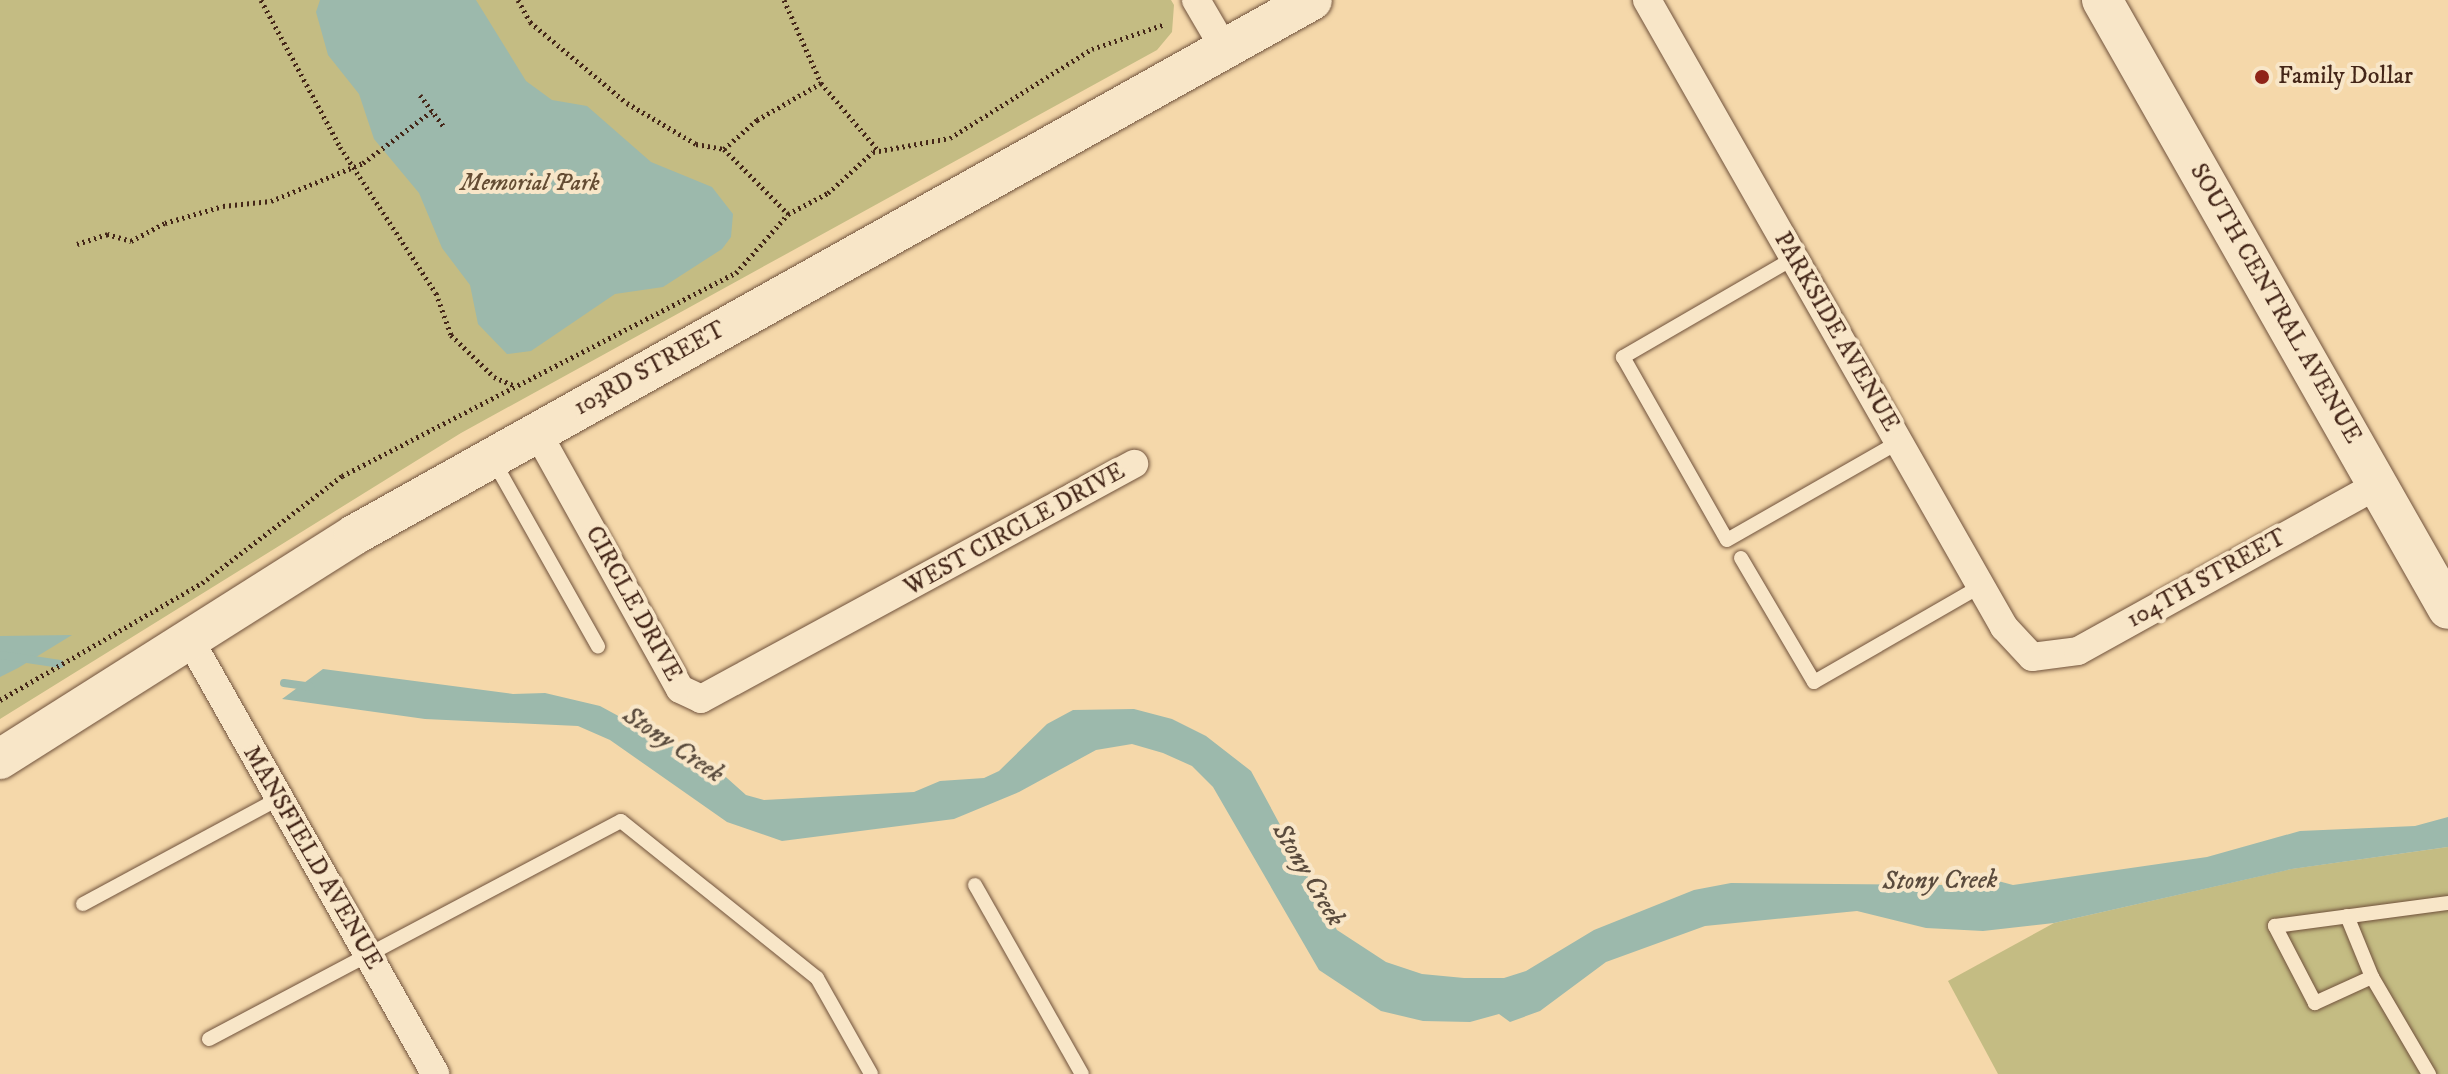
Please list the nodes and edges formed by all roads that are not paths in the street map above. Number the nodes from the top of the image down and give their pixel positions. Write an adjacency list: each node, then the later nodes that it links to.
1 (1196, 0): 5 (street)
2 (1312, 0): 5 (street, 103RD STREET)
3 (1647, 0): 6 (street, PARKSIDE AVENUE)
4 (2102, 0): 11 (street, SOUTH CENTRAL AVENUE)
5 (1224, 48): 7 (street, 103RD STREET)
6 (1794, 258): 8 (street, PARKSIDE AVENUE); 8 (lane)
7 (537, 432): 9 (street, 103RD STREET); 14 (street, CIRCLE DRIVE)
8 (1899, 442): 13 (street, PARKSIDE AVENUE)
9 (491, 457): 16 (street, 103RD STREET); 17 (lane)
10 (1134, 464): 14 (street, WEST CIRCLE DRIVE)
11 (2378, 485): 15 (street, SOUTH CENTRAL AVENUE); 18 (street, 104TH STREET)
12 (1741, 558): 13 (lane)
13 (1981, 586): 18 (street, PARKSIDE AVENUE)
14 (895, 596)
15 (2448, 609)
16 (191, 642): 19 (street, 103RD STREET); 20 (street, MANSFIELD AVENUE)
17 (598, 646)
18 (2032, 657)
19 (0, 759)
20 (278, 799): 23 (lane); 25 (street, MANSFIELD AVENUE)
21 (975, 885): 30 (lane)
22 (2448, 903): 24 (lane)
23 (83, 904)
24 (2347, 916): 26 (lane); 26 (lane)
25 (368, 955): 27 (lane); 28 (street, MANSFIELD AVENUE); 29 (lane)
26 (2372, 977): 31 (lane)
27 (209, 1039)
28 (435, 1074)
29 (871, 1074)
30 (1082, 1074)
31 (2429, 1074)

